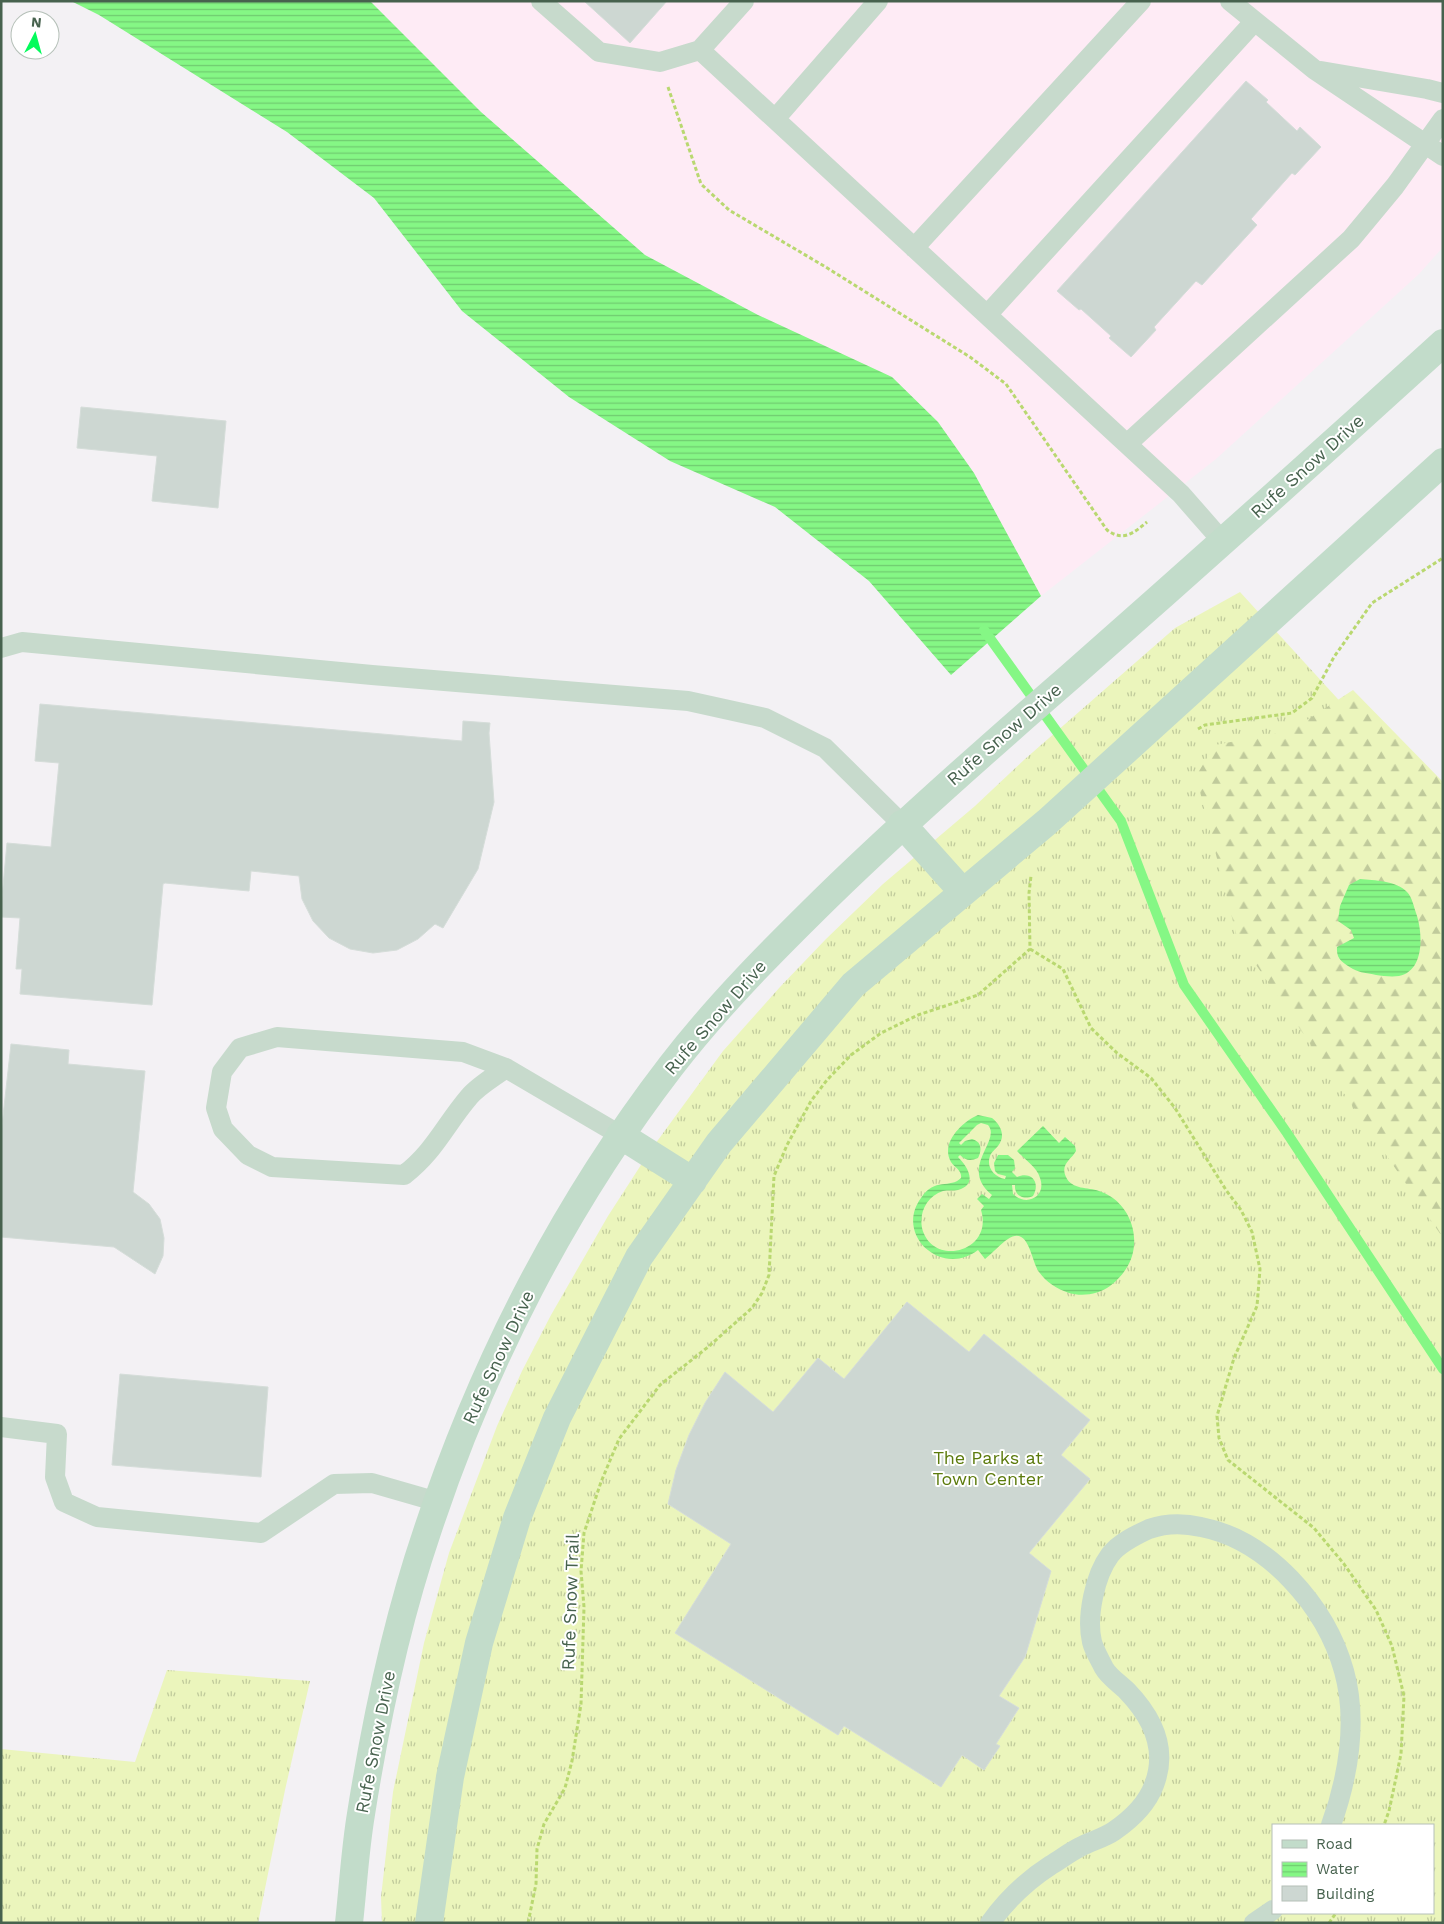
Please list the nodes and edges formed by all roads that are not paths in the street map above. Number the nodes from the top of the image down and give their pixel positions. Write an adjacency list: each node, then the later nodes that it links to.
1 (541, 1): 7 (lane)
2 (744, 1): 7 (lane)
3 (878, 1): 10 (lane)
4 (1141, 1): 14 (lane)
5 (1230, 1): 6 (lane)
6 (1254, 22): 8 (lane); 15 (lane)
7 (700, 50): 10 (lane)
8 (1314, 70): 9 (lane); 12 (lane)
9 (1443, 93)
10 (775, 119): 14 (lane)
11 (1443, 119): 12 (lane)
12 (1426, 144): 13 (lane); 17 (lane)
13 (1443, 156)
14 (914, 248): 15 (lane)
15 (987, 316): 17 (lane)
16 (1443, 343): 19 (main road, Rufe Snow Drive)
17 (1127, 444): 19 (lane)
18 (1443, 462): 22 (main road)
19 (1223, 542): 21 (main road, Rufe Snow Drive)
20 (1, 648): 21 (lane)
21 (902, 824): 22 (main road); 24 (main road, Rufe Snow Drive)
22 (962, 891): 25 (main road)
23 (506, 1068): 23 (lane); 24 (lane)
24 (620, 1135): 25 (main road); 27 (main road, Rufe Snow Drive)
25 (693, 1182): 31 (main road)
26 (1, 1427): 27 (lane)
27 (438, 1502): 30 (main road, Rufe Snow Drive)
28 (1331, 1824): 32 (lane)
29 (1272, 1911): 33 (lane)
30 (349, 1923)
31 (429, 1923)
32 (990, 1923)
33 (1254, 1923)

